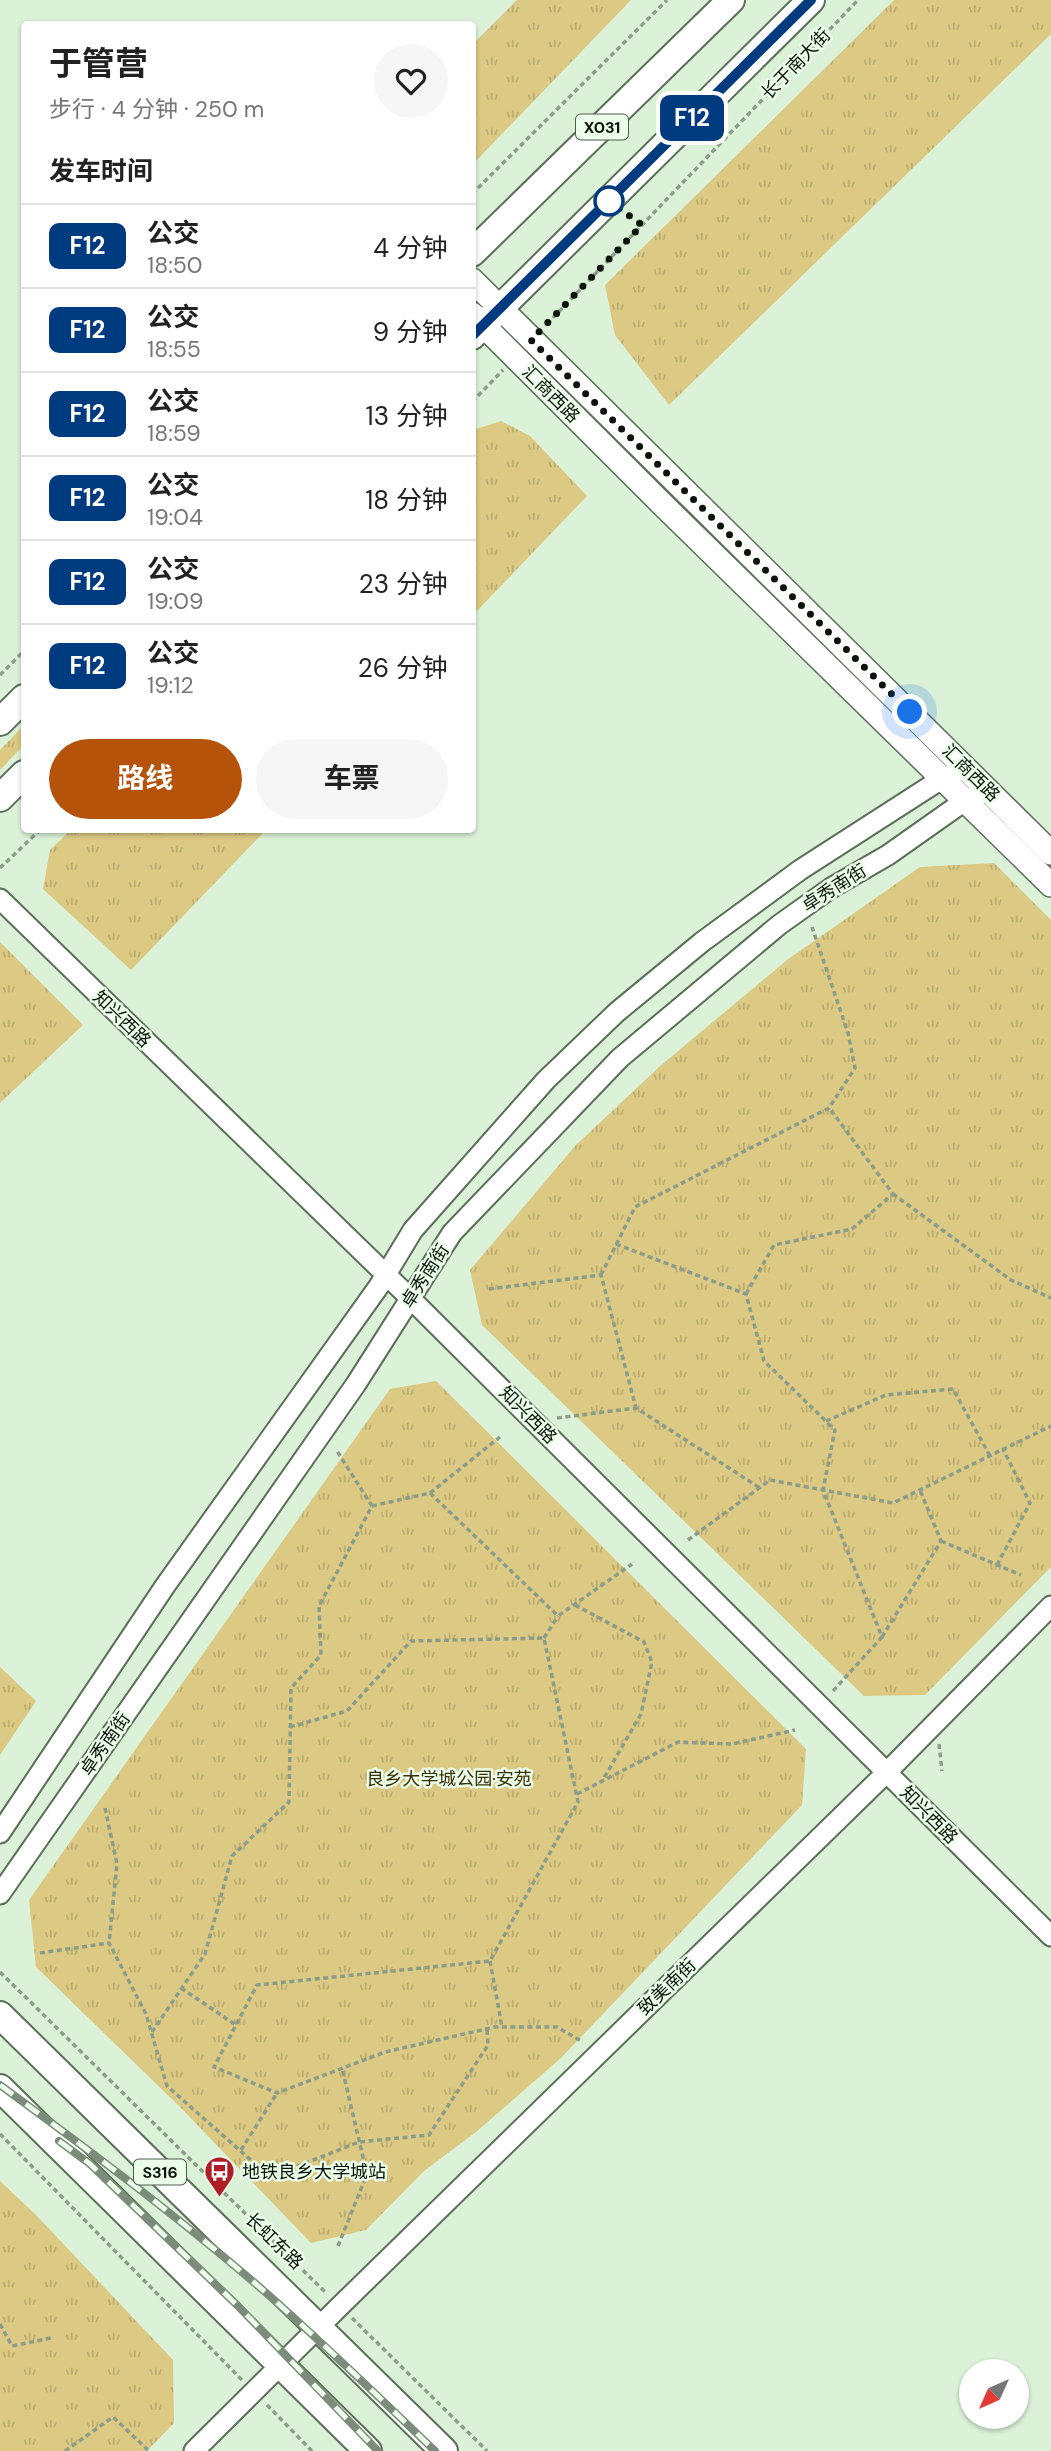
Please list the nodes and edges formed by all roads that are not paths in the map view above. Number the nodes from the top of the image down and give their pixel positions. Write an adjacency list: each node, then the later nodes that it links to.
1 (731, 0): 3 (main road, X031)
2 (811, 0): 5 (main road, 长于南大街)
3 (476, 249)
4 (476, 297): 5 (main road, 汇商西路)
5 (482, 321): 8 (main road, 汇商西路); 10 (main road, 汇商西路)
6 (21, 701): 7 (main road)
7 (0, 722)
8 (968, 768): 10 (street, 卓秀南街); 11 (main road, 汇商西路)
9 (21, 777): 12 (main road)
10 (943, 778): 13 (main road, 汇商西路); 17 (street, 卓秀南街)
11 (989, 790): 13 (street, 卓秀南街); 14 (main road, 汇商西路)
12 (0, 798)
13 (966, 800): 15 (main road, 汇商西路); 18 (street, 卓秀南街)
14 (1051, 853)
15 (1051, 885)
16 (0, 899): 17 (street, 知兴西路)
17 (385, 1275): 18 (street, 知兴西路); 21 (street, 卓秀南街)
18 (411, 1299): 20 (street, 知兴西路); 22 (street, 卓秀南街)
19 (1051, 1606): 20 (street, 致美南街)
20 (886, 1773): 23 (street, 知兴西路); 26 (street, 致美南街)
21 (0, 1833)
22 (0, 1894)
23 (1051, 1936)
24 (0, 2015): 26 (main road, 长虹东路 / S316)
25 (0, 2088): 27 (main road, S316)
26 (320, 2328): 27 (street, 致美南街); 30 (main road, 长虹东路 / S316)
27 (281, 2365): 28 (street, 致美南街); 29 (main road, S316)
28 (194, 2451)
29 (368, 2451)
30 (444, 2451)

